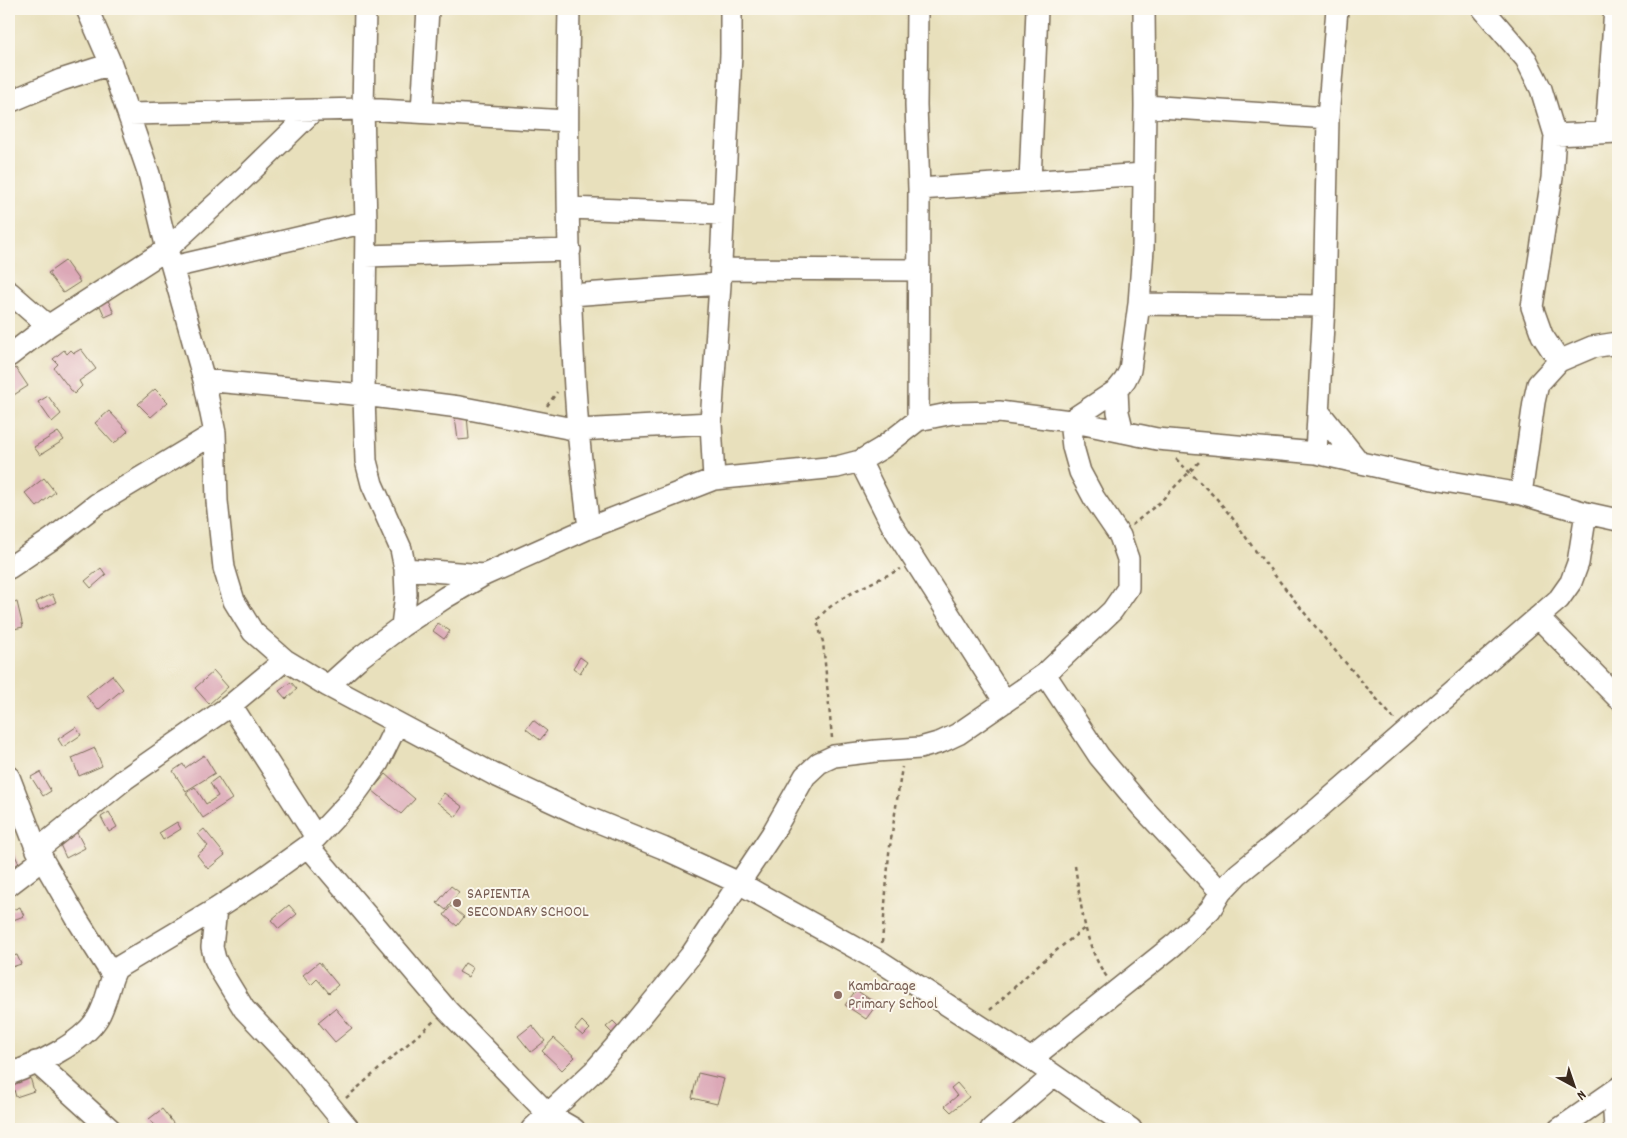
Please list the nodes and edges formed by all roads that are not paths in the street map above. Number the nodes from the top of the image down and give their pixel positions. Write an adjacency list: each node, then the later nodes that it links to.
1 (86, 9): 12 (street)
2 (365, 9): 15 (street)
3 (428, 9): 17 (street)
4 (569, 9): 20 (street)
5 (730, 9): 27 (street)
6 (917, 9): 25 (street)
7 (1037, 9): 24 (street)
8 (1144, 9): 14 (street)
9 (1338, 9): 19 (street)
10 (1483, 9): 22 (street)
11 (1615, 9): 21 (street)
12 (111, 64): 13 (street); 18 (street)
13 (9, 102)
14 (1145, 106): 19 (street); 23 (street)
15 (363, 109): 16 (street); 17 (street); 28 (street)
16 (314, 110): 18 (street); 31 (street)
17 (422, 112): 20 (street)
18 (129, 114): 31 (street)
19 (1328, 118): 37 (street)
20 (567, 121): 26 (street)
21 (1612, 132): 22 (street)
22 (1555, 135): 41 (street)
23 (1144, 174): 24 (street); 36 (street)
24 (1030, 182): 25 (street)
25 (920, 189): 32 (street)
26 (569, 208): 27 (street); 29 (street)
27 (723, 214): 33 (street)
28 (366, 222): 30 (street); 31 (street)
29 (570, 250): 30 (street); 35 (street)
30 (366, 256): 44 (street)
31 (170, 258): 38 (street); 42 (street)
32 (919, 270): 33 (street); 46 (street)
33 (721, 276): 35 (street); 48 (street)
34 (9, 292): 38 (street)
35 (570, 295): 49 (street)
36 (1139, 304): 37 (street); 43 (street)
37 (1324, 306): 45 (street)
38 (48, 326): 40 (street)
39 (1618, 343): 41 (street)
40 (9, 356)
41 (1559, 360): 56 (street)
42 (204, 380): 44 (street); 51 (street)
43 (1117, 390): 47 (street); 50 (street)
44 (364, 394): 49 (street); 61 (street)
45 (1319, 412): 52 (street); 54 (street)
46 (918, 420): 47 (street); 53 (street)
47 (1070, 421): 50 (street); 66 (street)
48 (711, 423): 49 (street); 55 (street)
49 (578, 430): 59 (street)
50 (1123, 432): 52 (street)
51 (215, 434): 60 (street); 65 (street)
52 (1316, 453): 54 (street)
53 (860, 461): 55 (street); 69 (street)
54 (1360, 462): 56 (street)
55 (714, 479): 59 (street)
56 (1521, 494): 57 (street)
57 (1586, 513): 58 (street); 63 (street)
58 (1618, 520)
59 (588, 528): 62 (street)
60 (9, 568)
61 (405, 569): 62 (street); 64 (street)
62 (484, 575): 64 (street)
63 (1538, 617): 68 (street); 77 (street)
64 (402, 626): 67 (street)
65 (285, 660): 67 (street); 70 (street)
66 (1045, 674): 69 (street); 77 (street)
67 (328, 686): 71 (street)
68 (1618, 698)
69 (1005, 702): 75 (street)
70 (231, 705): 73 (street); 74 (street)
71 (396, 724): 73 (street); 75 (street)
72 (9, 777): 74 (street)
73 (312, 841): 78 (street); 85 (street)
74 (40, 855): 76 (street); 79 (street)
75 (739, 883): 80 (street); 85 (street)
76 (9, 885)
77 (1220, 892): 80 (street)
78 (216, 909): 79 (street); 87 (street)
79 (113, 976): 81 (street)
80 (1030, 1059): 83 (street)
81 (36, 1062): 82 (street); 86 (street)
82 (9, 1074)
83 (1053, 1076): 90 (street); 91 (street)
84 (1617, 1089): 92 (street); 93 (street)
85 (548, 1114): 88 (street); 89 (street)
86 (110, 1129)
87 (349, 1129)
88 (532, 1129)
89 (574, 1129)
90 (991, 1129)
91 (1131, 1129)
92 (1559, 1129)
93 (1615, 1129)

